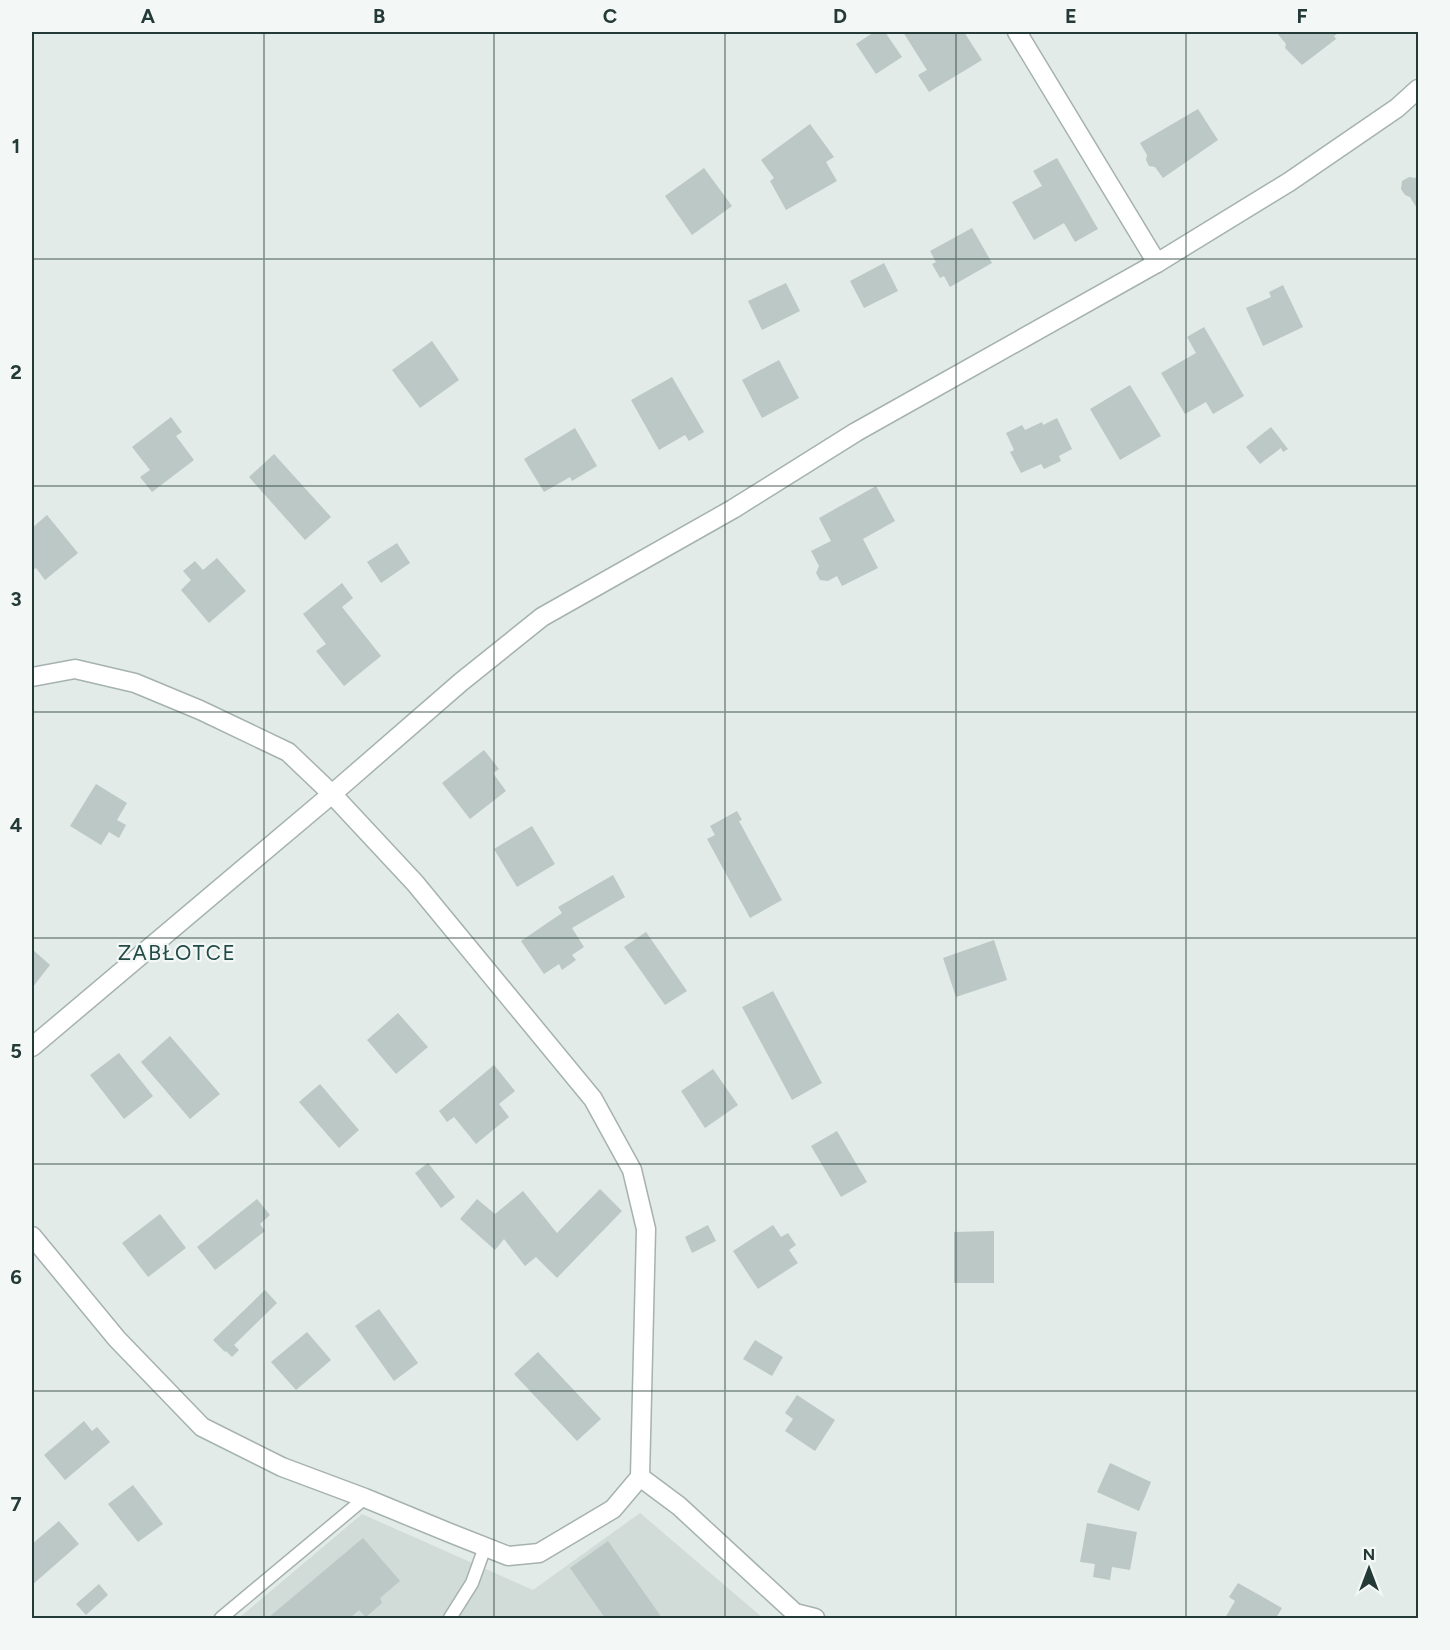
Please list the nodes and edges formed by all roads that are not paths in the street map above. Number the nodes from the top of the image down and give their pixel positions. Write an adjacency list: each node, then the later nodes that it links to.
1 (1017, 32): 3 (street)
2 (1419, 89): 3 (street)
3 (1157, 263): 5 (street)
4 (32, 677): 5 (street)
5 (332, 794): 6 (street); 8 (street)
6 (32, 1047)
7 (32, 1236): 9 (street)
8 (640, 1477): 10 (street); 13 (street)
9 (365, 1498): 10 (street); 11 (lane)
10 (485, 1547): 12 (lane)
11 (221, 1618)
12 (450, 1618)
13 (815, 1618)

